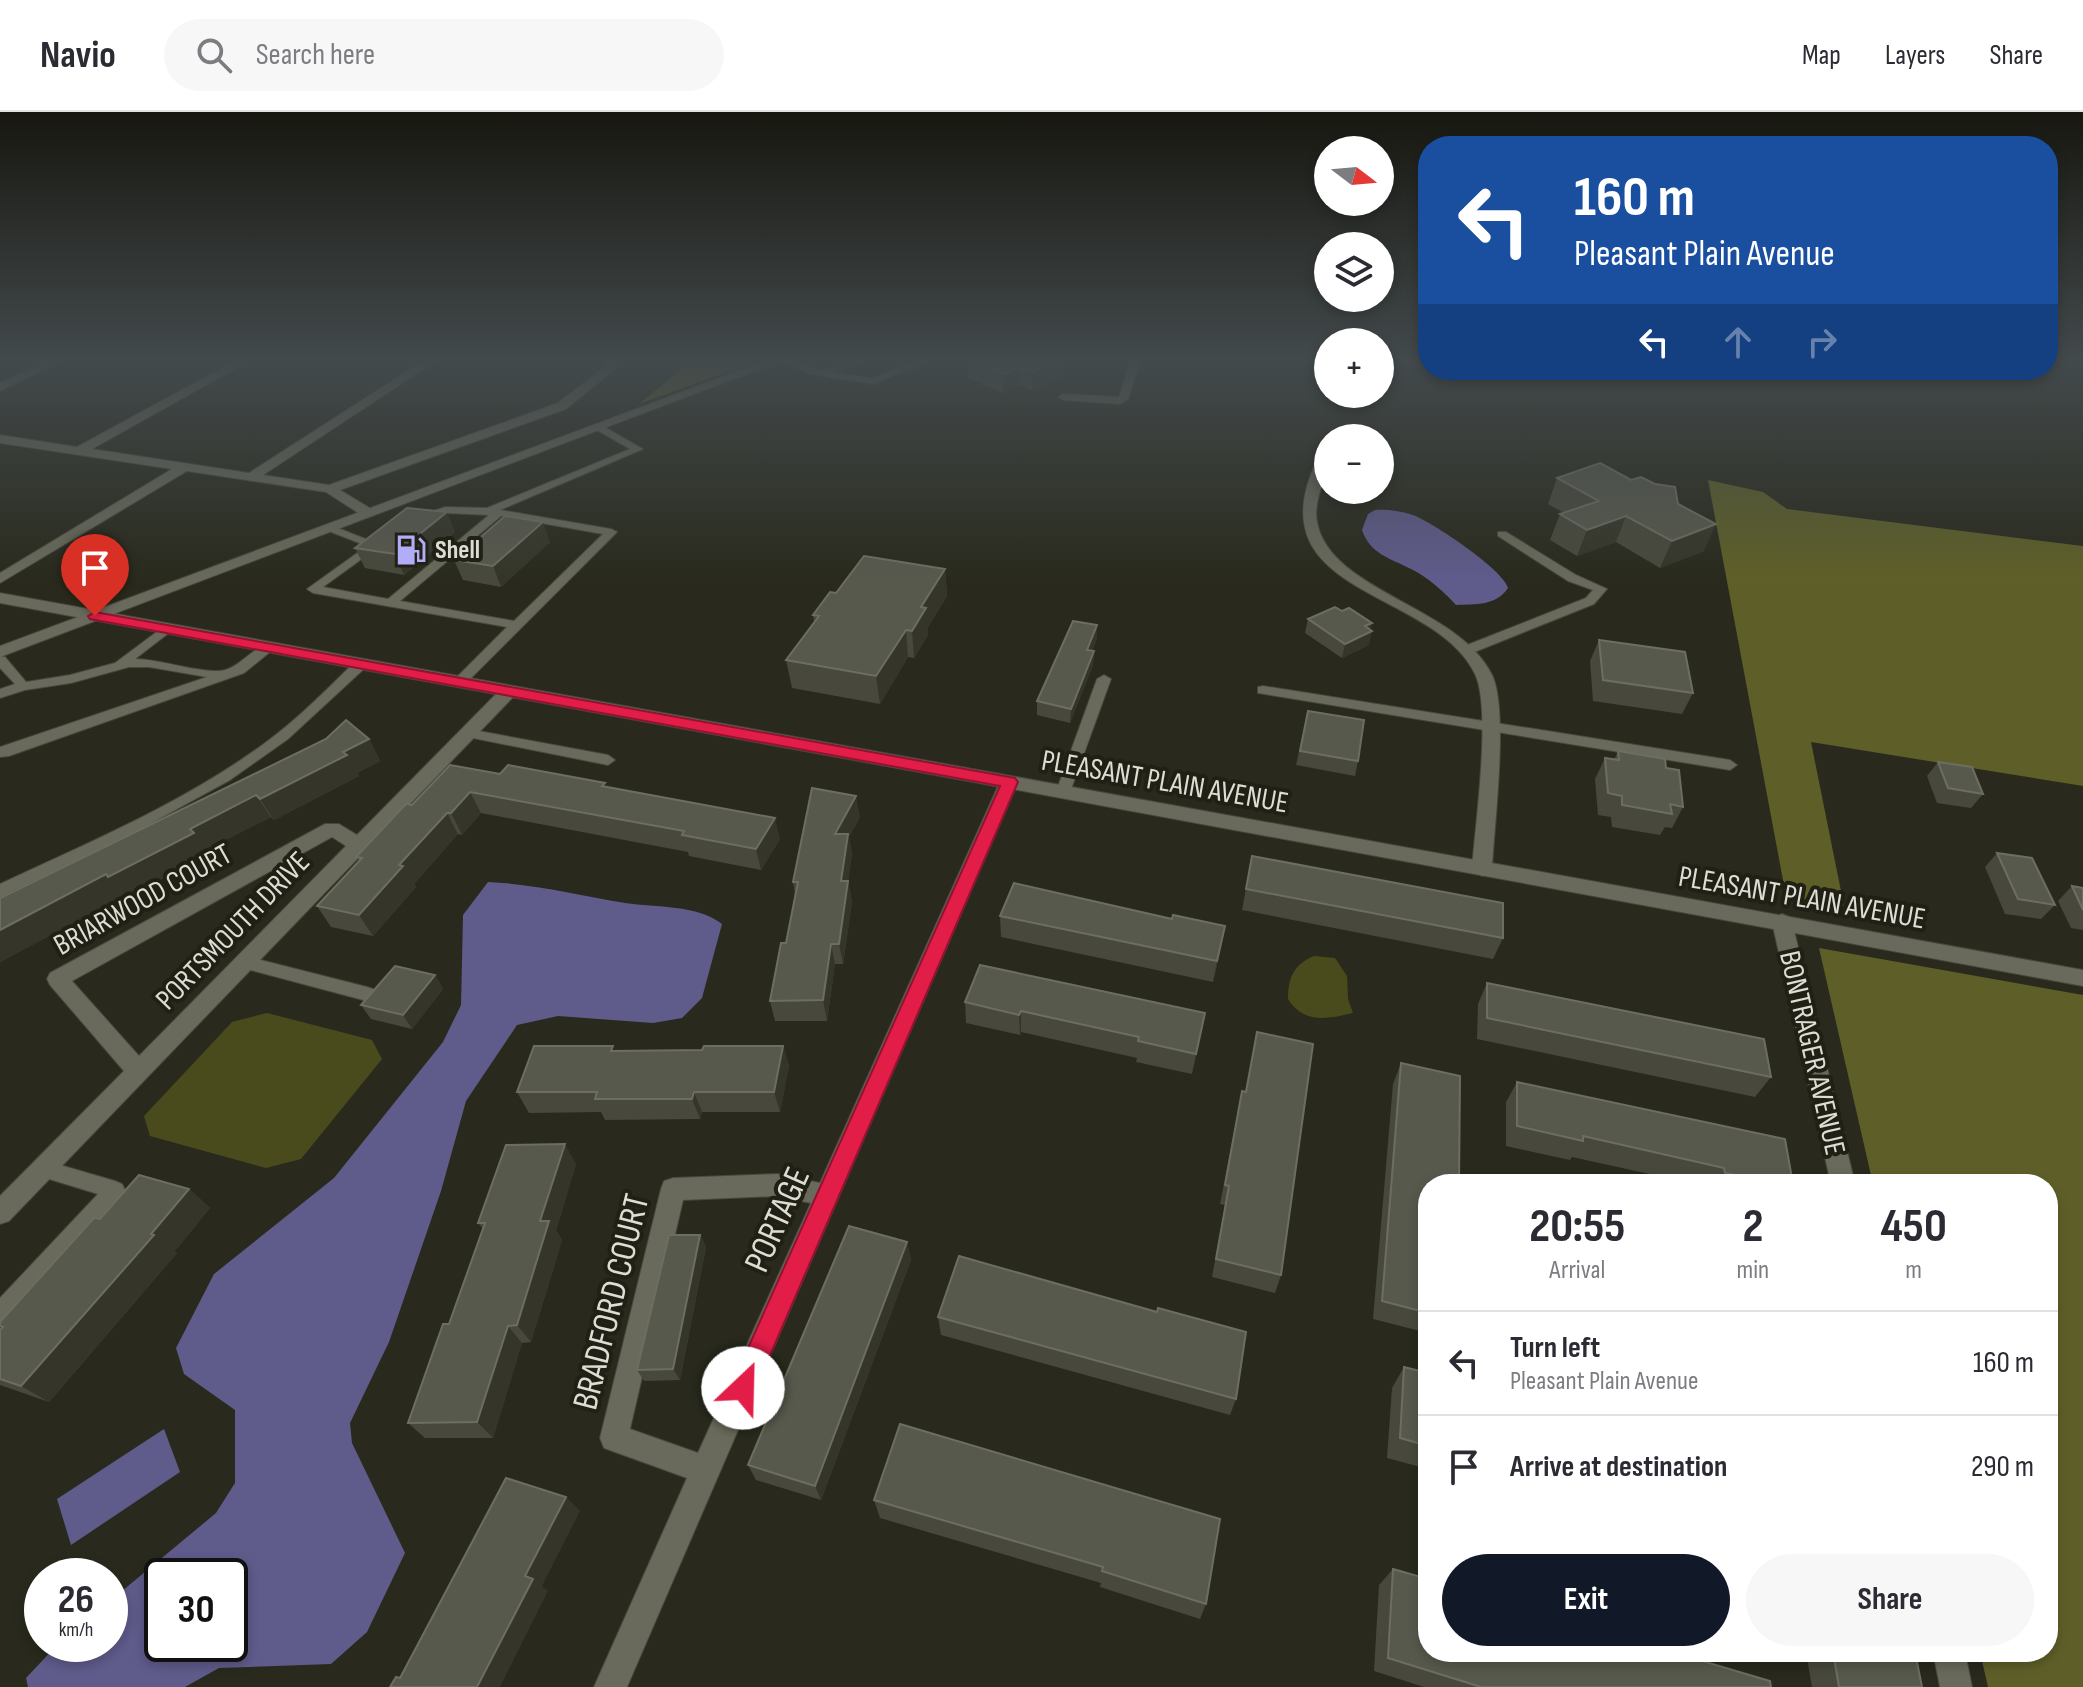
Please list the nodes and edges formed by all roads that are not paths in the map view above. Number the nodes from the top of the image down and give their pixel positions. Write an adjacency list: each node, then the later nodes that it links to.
1 (109, 434): 7 (street)
2 (317, 434): 9 (street)
3 (482, 434): 10 (street)
4 (578, 434): 13 (street)
5 (612, 434): 12 (lane)
6 (0, 439): 7 (street)
7 (79, 451): 8 (street)
8 (185, 467): 9 (street); 17 (street)
9 (251, 477): 10 (street)
10 (330, 489): 13 (street)
11 (1314, 500): 24 (street)
12 (493, 512): 14 (lane); 19 (lane); 21 (lane)
13 (368, 513): 15 (street)
14 (417, 520)
15 (330, 528): 19 (lane); 20 (street)
16 (1502, 534): 24 (lane)
17 (0, 579)
18 (0, 598): 20 (street, PLEASANT PLAIN AVENUE)
19 (390, 603): 21 (lane)
20 (95, 616): 22 (street, PLEASANT PLAIN AVENUE); 25 (street)
21 (516, 625): 31 (lane)
22 (166, 629): 23 (street, PLEASANT PLAIN AVENUE); 27 (lane)
23 (270, 647): 28 (street, PLEASANT PLAIN AVENUE); 29 (lane)
24 (1467, 650): 36 (street)
25 (0, 652)
26 (0, 660): 32 (lane)
27 (121, 664): 29 (lane); 32 (lane)
28 (361, 664): 31 (street, PLEASANT PLAIN AVENUE); 45 (lane)
29 (221, 676): 38 (lane)
30 (1104, 679): 42 (lane)
31 (459, 682): 34 (street, PLEASANT PLAIN AVENUE)
32 (23, 686): 35 (lane)
33 (1263, 690): 36 (lane)
34 (509, 691): 37 (street, PORTSMOUTH DRIVE); 41 (street, PLEASANT PLAIN AVENUE)
35 (0, 694)
36 (1489, 725): 40 (lane); 44 (street)
37 (468, 733): 39 (lane); 43 (street, PORTSMOUTH DRIVE)
38 (0, 752)
39 (608, 760)
40 (1730, 765)
41 (1009, 782): 42 (street, PLEASANT PLAIN AVENUE); 53 (street, PORTAGE)
42 (1063, 792): 44 (street, PLEASANT PLAIN AVENUE)
43 (359, 845): 47 (street, PORTSMOUTH DRIVE); 50 (street, BRIARWOOD COURT)
44 (1482, 869): 46 (street, PLEASANT PLAIN AVENUE)
45 (0, 891)
46 (1782, 922): 48 (street, PLEASANT PLAIN AVENUE); 52 (street, BONTRAGER AVENUE)
47 (245, 962): 49 (lane); 50 (street, PORTSMOUTH DRIVE)
48 (2083, 978)
49 (367, 994)
50 (138, 1071): 51 (street, PORTSMOUTH DRIVE)
51 (43, 1169): 54 (street, PORTSMOUTH DRIVE); 55 (lane)
52 (1841, 1174)
53 (828, 1196): 56 (street, PORTAGE); 56 (street, BRADFORD COURT)
54 (0, 1213)
55 (0, 1313)
56 (706, 1470): 58 (street, PORTAGE)
57 (1951, 1662): 59 (street)
58 (610, 1687)
59 (1956, 1687)

